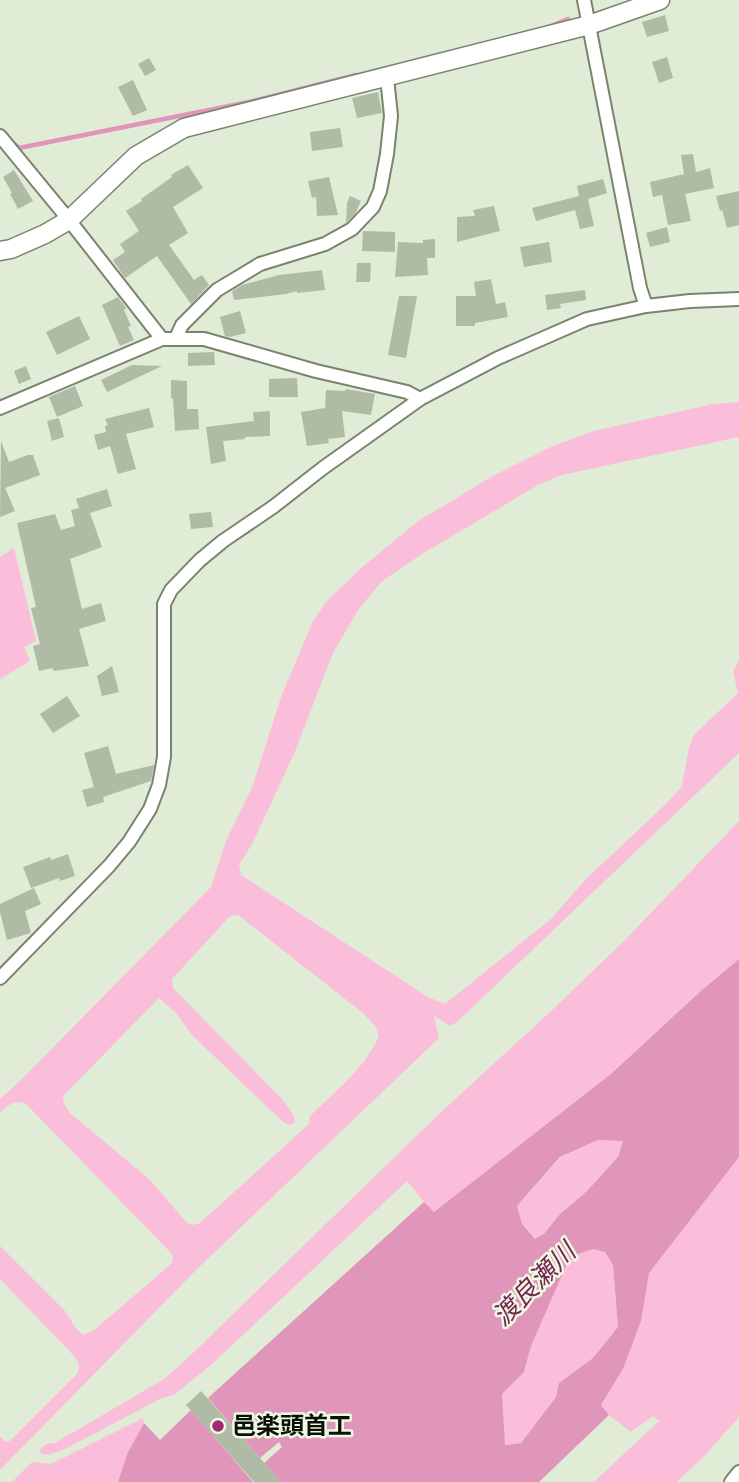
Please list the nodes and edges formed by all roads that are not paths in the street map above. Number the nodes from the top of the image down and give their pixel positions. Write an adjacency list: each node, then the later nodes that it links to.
1 (584, 0): 3 (street)
2 (660, 0): 3 (street)
3 (590, 25): 4 (street); 9 (street)
4 (384, 76): 6 (street); 10 (street)
5 (0, 136): 6 (street)
6 (69, 220): 7 (street); 11 (street)
7 (0, 251)
8 (739, 299): 9 (street)
9 (646, 306): 12 (street)
10 (176, 338): 11 (street); 12 (street)
11 (162, 339): 13 (street)
12 (420, 399): 14 (street)
13 (0, 408)
14 (0, 978)
15 (739, 1472): 16 (street)
16 (731, 1482)

